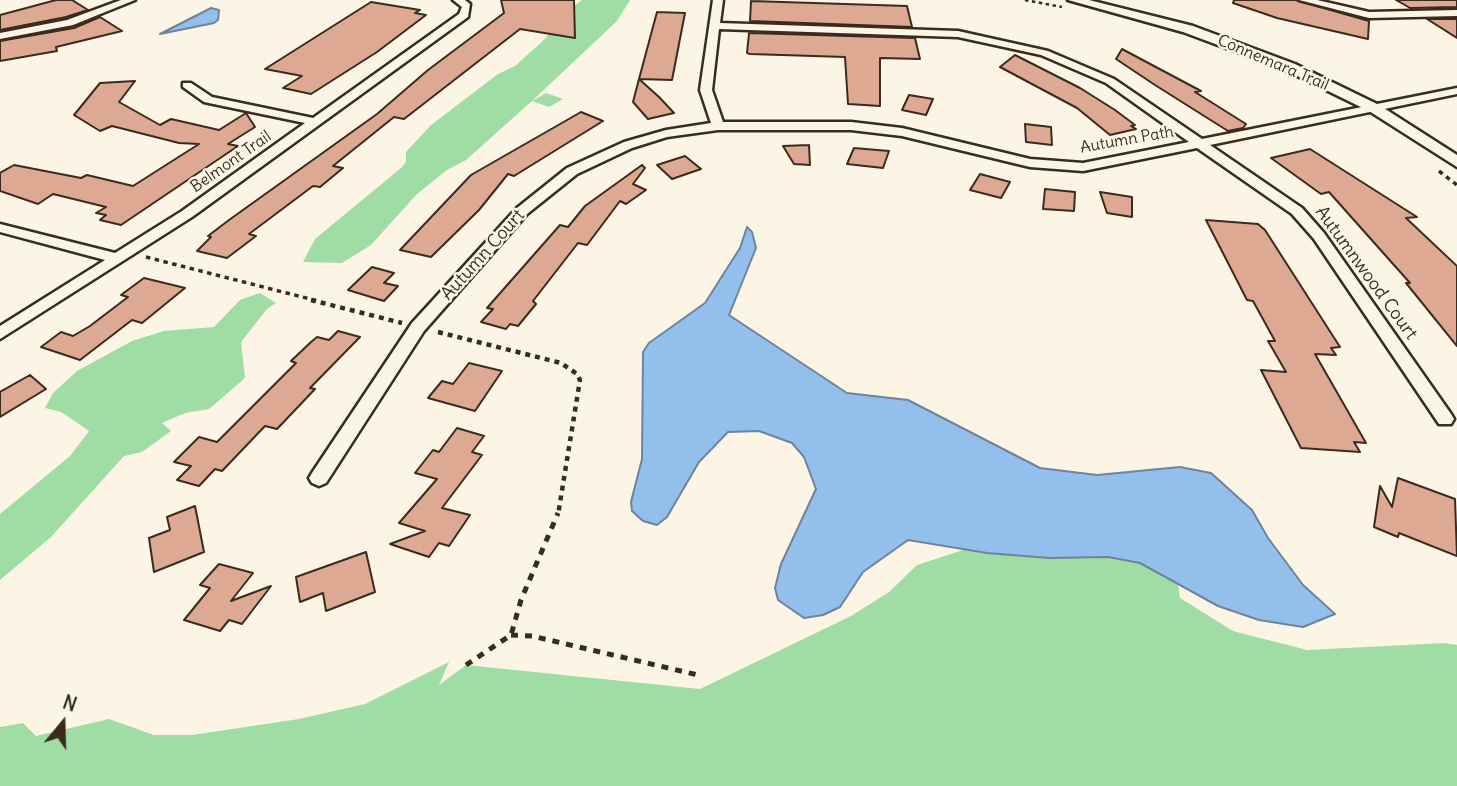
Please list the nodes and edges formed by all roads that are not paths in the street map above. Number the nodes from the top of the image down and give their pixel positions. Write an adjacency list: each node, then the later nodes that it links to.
1 (130, 0): 8 (street)
2 (718, 0): 7 (street)
3 (1074, 0): 11 (street, Connemara Trail)
4 (1304, 0): 6 (street)
5 (461, 2): 12 (street, Belmont Trail)
6 (1457, 13)
7 (715, 26): 13 (street); 14 (street, Autumnwood Court)
8 (0, 36)
9 (187, 85): 12 (street)
10 (1457, 91): 11 (street, Autumn Path)
11 (1374, 108): 14 (street, Autumn Path); 15 (street, Connemara Trail)
12 (316, 122): 17 (street, Belmont Trail)
13 (718, 126): 14 (street, Autumn Path); 20 (street, Autumn Court)
14 (1203, 144): 19 (street, Autumnwood Court)
15 (1457, 162)
16 (0, 228): 17 (street)
17 (117, 258): 18 (street, Belmont Trail)
18 (0, 334)
19 (1445, 419)
20 (319, 478)

